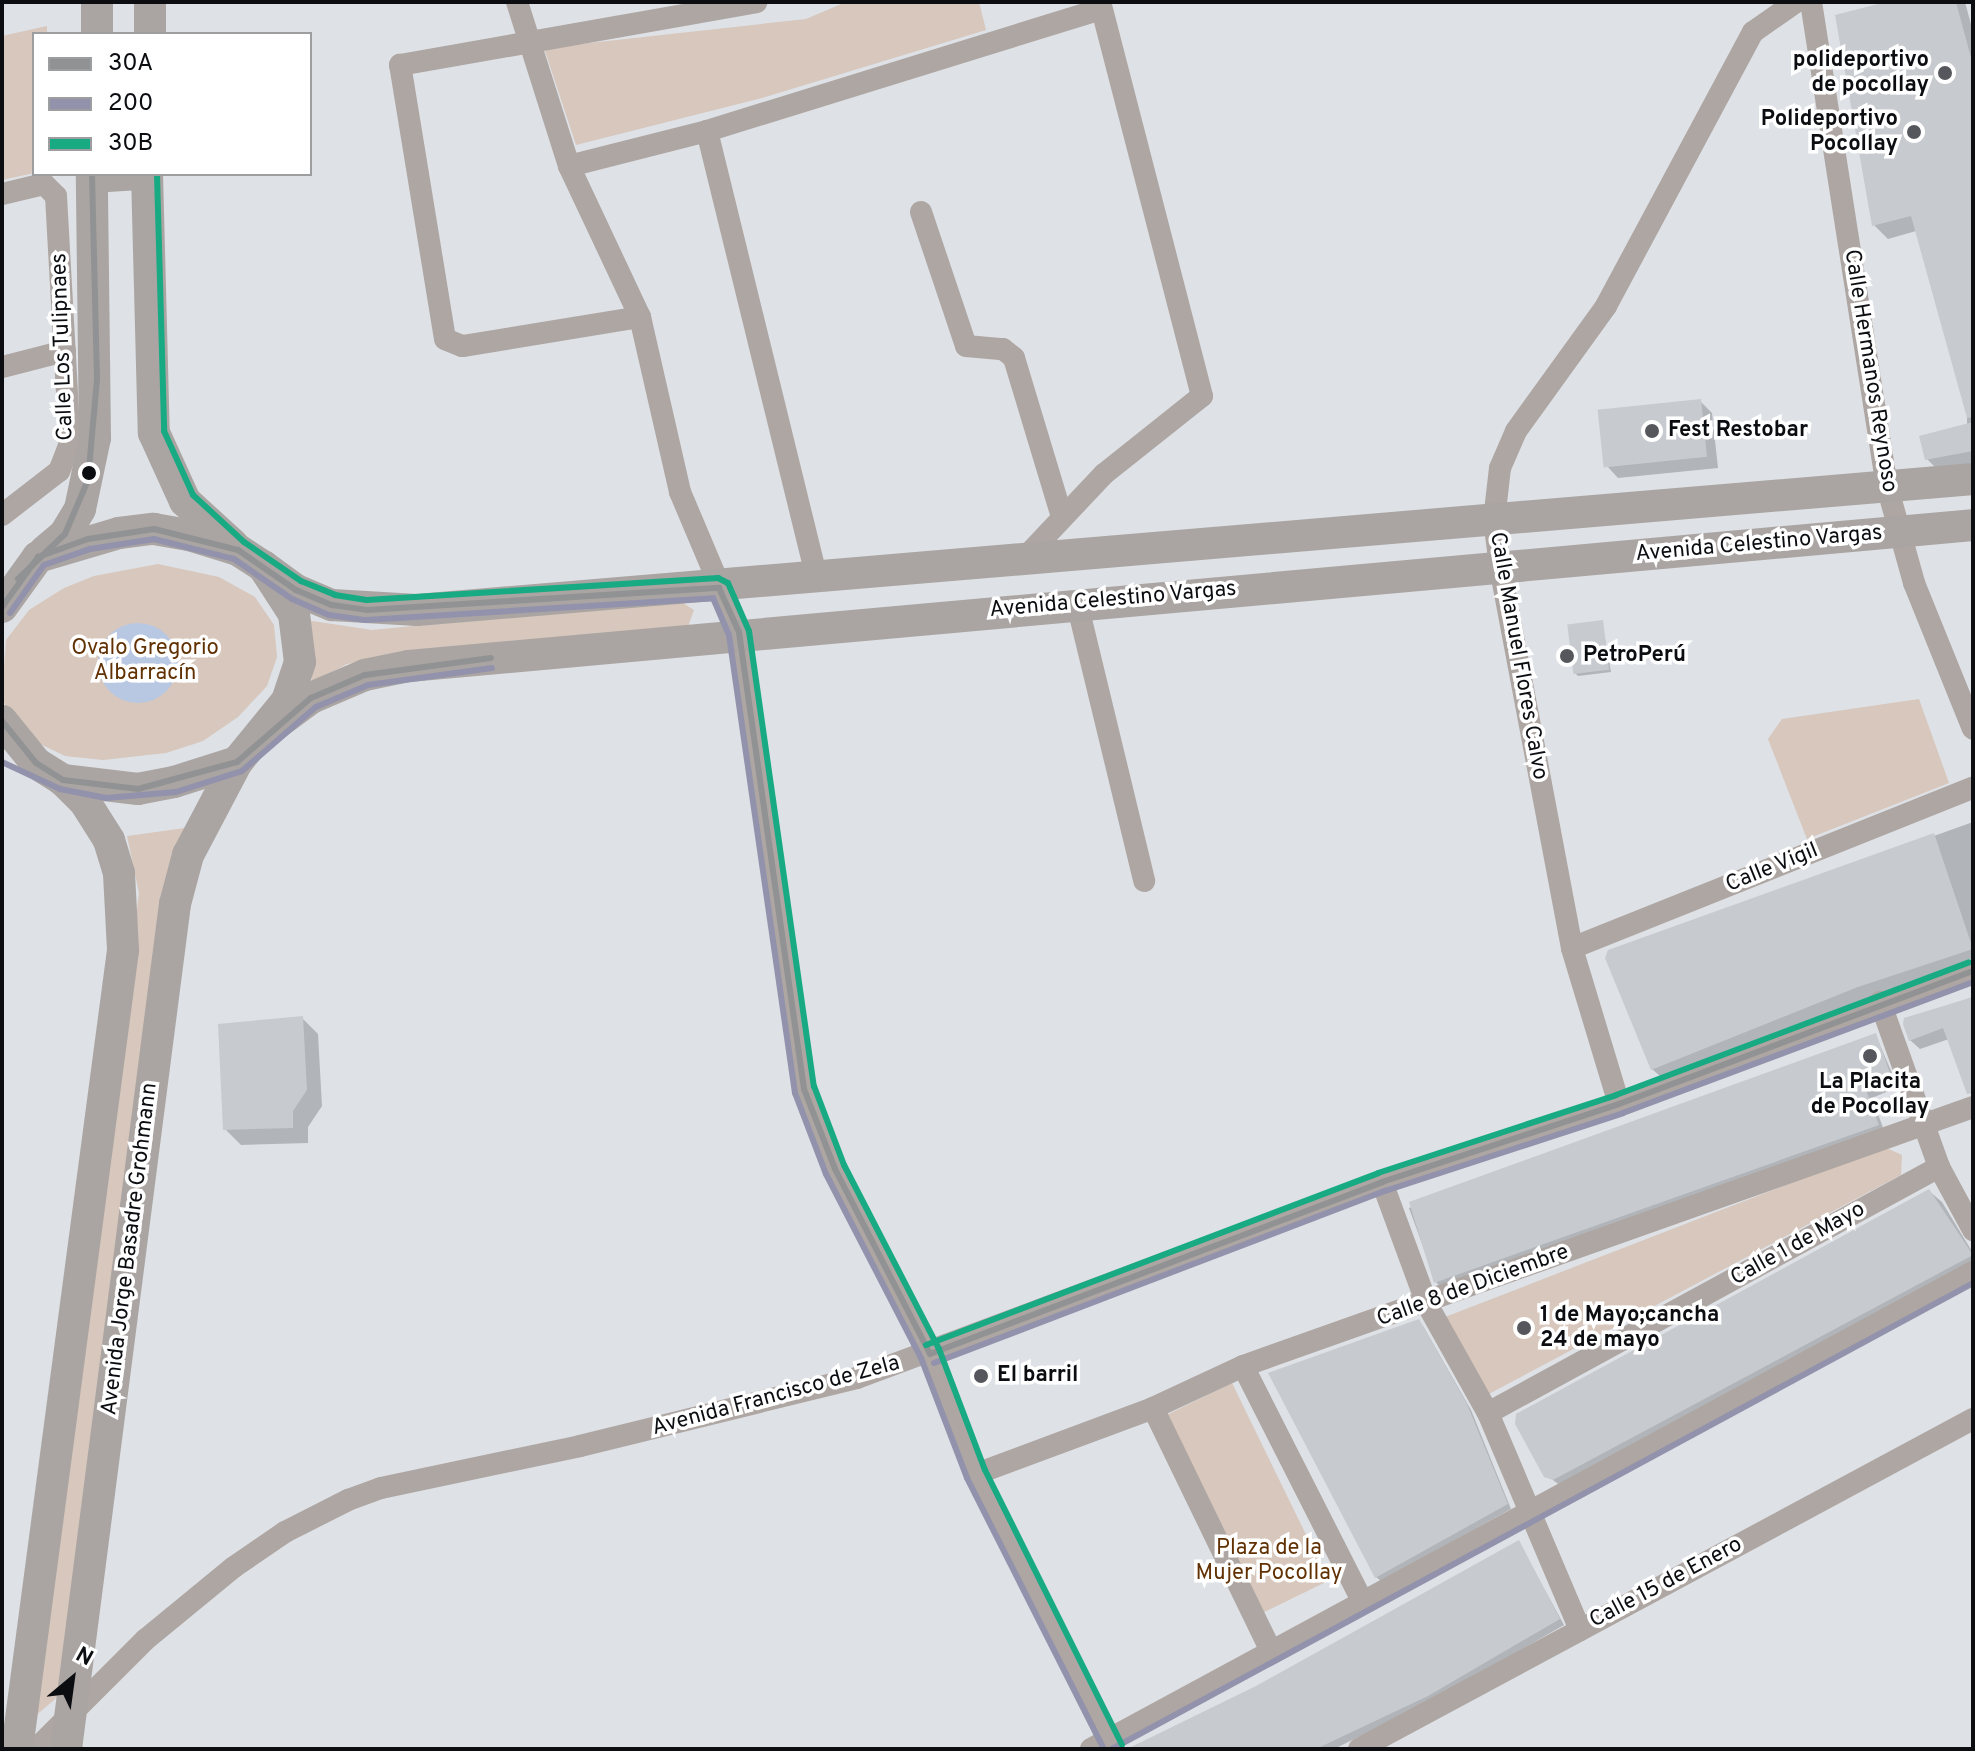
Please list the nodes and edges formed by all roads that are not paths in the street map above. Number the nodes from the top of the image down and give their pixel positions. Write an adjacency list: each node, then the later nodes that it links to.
1 (97, 2): 8 (highway)
2 (150, 2): 9 (highway)
3 (517, 2): 10 (street)
4 (756, 2): 10 (street)
5 (1796, 2): 24 (street, Calle Manuel Flores Calvo)
6 (1811, 2): 21 (street, Calle Hermanos Reynoso)
7 (1101, 6): 11 (street); 23 (street)
8 (97, 32)
9 (150, 32)
10 (528, 41): 12 (street); 17 (street)
11 (707, 131): 12 (street); 32 (street)
12 (569, 166): 17 (street)
13 (92, 176): 27 (highway)
14 (147, 176): 28 (highway)
15 (2, 194): 18 (street, Calle Los Tulipnaes)
16 (921, 212): 23 (street)
17 (640, 317): 33 (street)
18 (65, 351): 19 (street); 22 (street, Calle Los Tulipnaes)
19 (2, 367)
20 (1973, 479): 21 (highway, Avenida Celestino Vargas)
21 (1887, 486): 24 (highway, Avenida Celestino Vargas); 26 (street, Calle Hermanos Reynoso)
22 (2, 515)
23 (1062, 517): 29 (street)
24 (1494, 520): 29 (highway, Avenida Celestino Vargas); 30 (street, Calle Manuel Flores Calvo)
25 (1973, 525): 26 (highway, Avenida Celestino Vargas)
26 (1897, 532): 30 (highway, Avenida Celestino Vargas); 40 (street, Calle Hermanos Reynoso)
27 (38, 557): 28 (highway); 35 (highway)
28 (251, 558): 33 (highway, Avenida Celestino Vargas); 39 (highway)
29 (1021, 562): 31 (highway, Avenida Celestino Vargas)
30 (1500, 566): 34 (highway, Avenida Celestino Vargas); 45 (street, Calle Manuel Flores Calvo)
31 (964, 567): 32 (highway, Avenida Celestino Vargas); 36 (highway)
32 (817, 580): 33 (highway, Avenida Celestino Vargas)
33 (719, 588): 37 (street)
34 (1077, 603): 36 (highway, Avenida Celestino Vargas); 44 (street)
35 (2, 607)
36 (970, 612): 37 (highway, Avenida Celestino Vargas)
37 (739, 632): 39 (highway, Avenida Celestino Vargas); 56 (street)
38 (2, 721): 42 (highway, Avenida Jorge Basadre Grohmann)
39 (269, 729): 41 (highway)
40 (1973, 729)
41 (237, 762): 42 (highway); 66 (highway, Avenida Jorge Basadre Grohmann)
42 (63, 780): 68 (highway, Avenida Jorge Basadre Grohmann)
43 (1973, 788): 45 (street, Calle Vigil)
44 (1144, 881)
45 (1572, 948): 48 (street, Calle Manuel Flores Calvo)
46 (1973, 971): 47 (street, Avenida Francisco de Zela)
47 (1880, 1002): 48 (street, Avenida Francisco de Zela); 50 (street)
48 (1619, 1104): 52 (street, Avenida Francisco de Zela)
49 (1973, 1107): 50 (street, Calle 8 de Diciembre)
50 (1923, 1123): 51 (street); 55 (street, Calle 8 de Diciembre)
51 (1939, 1167): 53 (street); 59 (street, Calle 1 de Mayo)
52 (1382, 1182): 55 (street); 56 (street, Avenida Francisco de Zela)
53 (1973, 1230)
54 (1973, 1272): 62 (street)
55 (1427, 1304): 57 (street, Calle 8 de Diciembre); 59 (street)
56 (930, 1354): 61 (street); 66 (street, Avenida Francisco de Zela)
57 (1243, 1366): 58 (street, Calle 8 de Diciembre); 63 (street)
58 (1153, 1408): 61 (street, Calle 8 de Diciembre); 65 (street)
59 (1488, 1413): 62 (street)
60 (1973, 1419): 64 (street, Calle 15 de Enero)
61 (976, 1474): 67 (street)
62 (1526, 1512): 63 (street); 64 (street)
63 (1362, 1601): 65 (street)
64 (1580, 1630): 71 (street, Calle 15 de Enero)
65 (1270, 1649): 67 (street)
66 (71, 1711): 69 (street, Avenida Francisco de Zela); 70 (highway, Avenida Jorge Basadre Grohmann)
67 (1104, 1746)
68 (17, 1749)
69 (36, 1749)
70 (66, 1749)
71 (1359, 1749)

